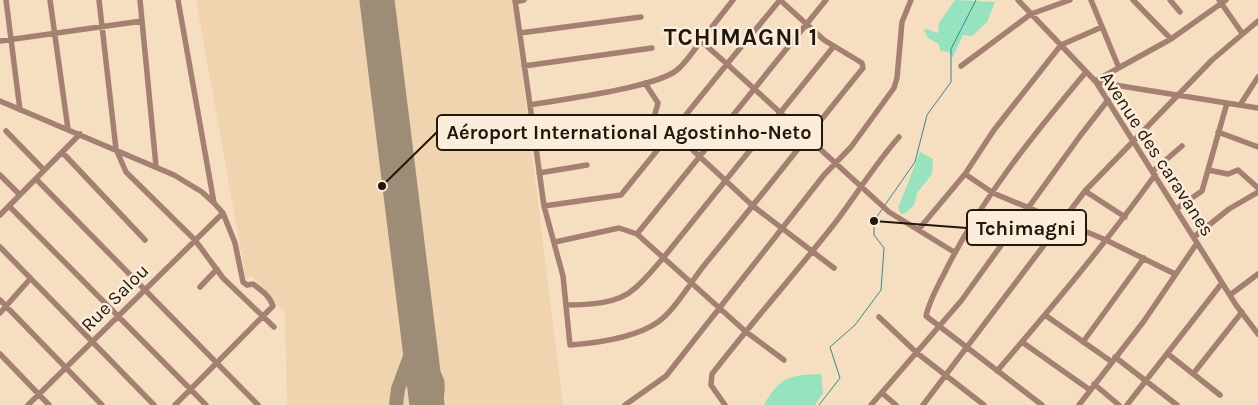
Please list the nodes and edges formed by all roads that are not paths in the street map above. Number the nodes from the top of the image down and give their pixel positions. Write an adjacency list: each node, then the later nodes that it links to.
1 (6, 0): 30 (street)
2 (50, 0): 27 (street)
3 (99, 0): 25 (street)
4 (140, 0): 22 (street)
5 (178, 0): 87 (street)
6 (524, 0): 16 (street)
7 (733, 0): 33 (street)
8 (780, 0): 24 (street); 37 (street)
9 (826, 0): 24 (street)
10 (911, 0): 70 (street)
11 (1018, 0): 20 (street, Avenue des caravanes)
12 (1070, 0): 18 (street)
13 (1092, 0): 26 (street)
14 (1133, 0): 31 (street)
15 (1171, 0): 19 (street)
16 (515, 1): 28 (street)
17 (1223, 1): 29 (street); 31 (street)
18 (1056, 2): 20 (street)
19 (1180, 12)
20 (1031, 14): 34 (street, Avenue des caravanes); 39 (street)
21 (641, 17): 28 (street)
22 (142, 21): 25 (street); 72 (street)
23 (1258, 21): 29 (street)
24 (806, 24): 35 (street); 45 (street)
25 (103, 26): 27 (street); 67 (street)
26 (1102, 27): 34 (street); 40 (street)
27 (56, 33): 30 (street); 55 (street)
28 (520, 33): 38 (street)
29 (1242, 33): 46 (street)
30 (11, 39): 32 (street); 53 (street)
31 (1171, 39): 40 (street)
32 (0, 41)
33 (701, 41): 37 (street); 44 (street)
34 (1062, 45): 41 (street, Avenue des caravanes); 77 (street)
35 (834, 46): 54 (street); 61 (street)
36 (652, 48): 38 (street)
37 (727, 64): 45 (street); 58 (street)
38 (524, 66): 50 (street)
39 (961, 66)
40 (1119, 68): 43 (street)
41 (1086, 72): 43 (street, Avenue des caravanes); 85 (street)
42 (1258, 77): 51 (street)
43 (1095, 81): 46 (street); 47 (street, Avenue des caravanes)
44 (645, 83): 50 (street); 58 (street)
45 (753, 89): 54 (street); 69 (street)
46 (1177, 95): 49 (street); 64 (street)
47 (1108, 100): 64 (street, Avenue des caravanes); 91 (street)
48 (0, 101): 53 (street)
49 (1226, 103): 51 (street); 59 (street)
50 (530, 105): 63 (street)
51 (1240, 105): 52 (street)
52 (1258, 108)
53 (20, 110): 55 (street)
54 (781, 114): 61 (street); 80 (street)
55 (68, 129): 60 (street)
56 (588, 129): 63 (street)
57 (6, 131): 73 (street)
58 (673, 131): 69 (street); 89 (street)
59 (1218, 132): 66 (street); 74 (street)
60 (80, 134): 67 (street); 68 (street)
61 (806, 137): 70 (street); 90 (street)
62 (900, 137): 81 (street)
63 (534, 139): 75 (street)
64 (1134, 139): 76 (street, Avenue des caravanes); 83 (street)
65 (1182, 146): 76 (street)
66 (1258, 147)
67 (116, 149): 72 (street); 102 (street)
68 (62, 152): 73 (street); 101 (street)
69 (700, 156): 80 (street); 99 (street)
70 (836, 164): 81 (street); 98 (street)
71 (587, 165): 75 (street)
72 (156, 166): 87 (street)
73 (44, 170): 79 (street)
74 (1208, 170): 82 (street); 92 (street)
75 (539, 173): 89 (street)
76 (1154, 173): 92 (street, Avenue des caravanes); 95 (street)
77 (965, 174): 85 (street); 97 (street)
78 (0, 175): 84 (street)
79 (36, 179): 84 (street); 119 (street)
80 (726, 180): 90 (street); 109 (street)
81 (862, 187): 97 (street); 107 (street)
82 (1258, 188)
83 (1085, 191): 95 (street); 96 (street)
84 (19, 194): 88 (street)
85 (993, 194): 91 (street); 108 (street)
86 (1257, 195): 100 (street)
87 (214, 203): 93 (street)
88 (9, 206): 94 (street); 128 (street)
89 (544, 206): 104 (street)
90 (753, 206): 98 (street); 116 (street)
91 (1029, 208): 96 (street); 132 (street)
92 (1176, 209): 100 (street, Avenue des caravanes)
93 (223, 213): 102 (street, Rue Salou); 129 (street)
94 (0, 215)
95 (1125, 217): 103 (street)
96 (1063, 222): 103 (street); 138 (street)
97 (919, 229): 108 (street)
98 (782, 230): 107 (street); 123 (street)
99 (637, 234): 104 (street); 109 (street)
100 (1194, 237): 105 (street, Avenue des caravanes)
101 (145, 240)
102 (195, 240): 112 (street); 119 (street, Rue Salou)
103 (1106, 240): 110 (street); 127 (street)
104 (555, 242): 122 (street)
105 (1198, 243): 113 (street); 117 (street, Avenue des caravanes)
106 (0, 247): 115 (street)
107 (811, 252): 111 (street); 133 (street)
108 (954, 252): 132 (street)
109 (664, 257): 116 (street); 122 (street)
110 (1144, 258): 113 (street); 136 (street)
111 (834, 268)
112 (217, 269): 118 (street); 129 (street)
113 (1175, 274): 143 (street)
114 (1258, 274): 120 (street)
115 (30, 280): 124 (street); 137 (street)
116 (692, 280): 122 (street); 123 (street)
117 (1222, 282): 120 (street, Avenue des caravanes); 141 (street)
118 (200, 287)
119 (143, 290): 128 (street, Rue Salou); 144 (street)
120 (1230, 295): 125 (street, Avenue des caravanes)
121 (0, 300): 124 (street)
122 (566, 305)
123 (720, 306): 133 (street); 163 (street)
124 (6, 307): 126 (street); 145 (street)
125 (1242, 312): 134 (street, Avenue des caravanes); 148 (street)
126 (0, 313)
127 (1045, 315): 135 (street); 136 (street)
128 (118, 316): 137 (street, Rue Salou); 151 (street)
129 (262, 317): 131 (street); 144 (street)
130 (879, 317): 139 (street)
131 (274, 327)
132 (939, 328): 138 (street); 139 (street)
133 (745, 331): 142 (street); 155 (street)
134 (1257, 332)
135 (1022, 342): 146 (street); 150 (street)
136 (1083, 342): 143 (street)
137 (92, 343): 145 (street, Rue Salou); 159 (street)
138 (967, 348): 146 (street); 147 (street)
139 (917, 353): 147 (street); 152 (street)
140 (0, 354): 153 (street)
141 (1168, 354): 148 (street); 149 (street)
142 (784, 360)
143 (1114, 360): 149 (street); 150 (street)
144 (218, 362): 151 (street); 162 (street)
145 (66, 368): 153 (street, Rue Salou); 158 (street)
146 (997, 371): 168 (street)
147 (946, 374): 166 (street); 167 (street)
148 (1193, 374): 154 (street)
149 (1146, 382): 171 (street); 172 (street)
150 (1092, 387): 169 (street); 170 (street)
151 (191, 389): 160 (street); 161 (street)
152 (882, 393): 164 (street); 165 (street)
153 (39, 395): 156 (street, Rue Salou); 157 (street)
154 (1220, 395)
155 (724, 404)
156 (28, 405)
157 (49, 405)
158 (102, 405)
159 (154, 405)
160 (175, 405)
161 (206, 405)
162 (258, 405)
163 (626, 405)
164 (871, 405)
165 (896, 405)
166 (923, 405)
167 (982, 405)
168 (1042, 405)
169 (1079, 405)
170 (1119, 405)
171 (1127, 405)
172 (1177, 405)

